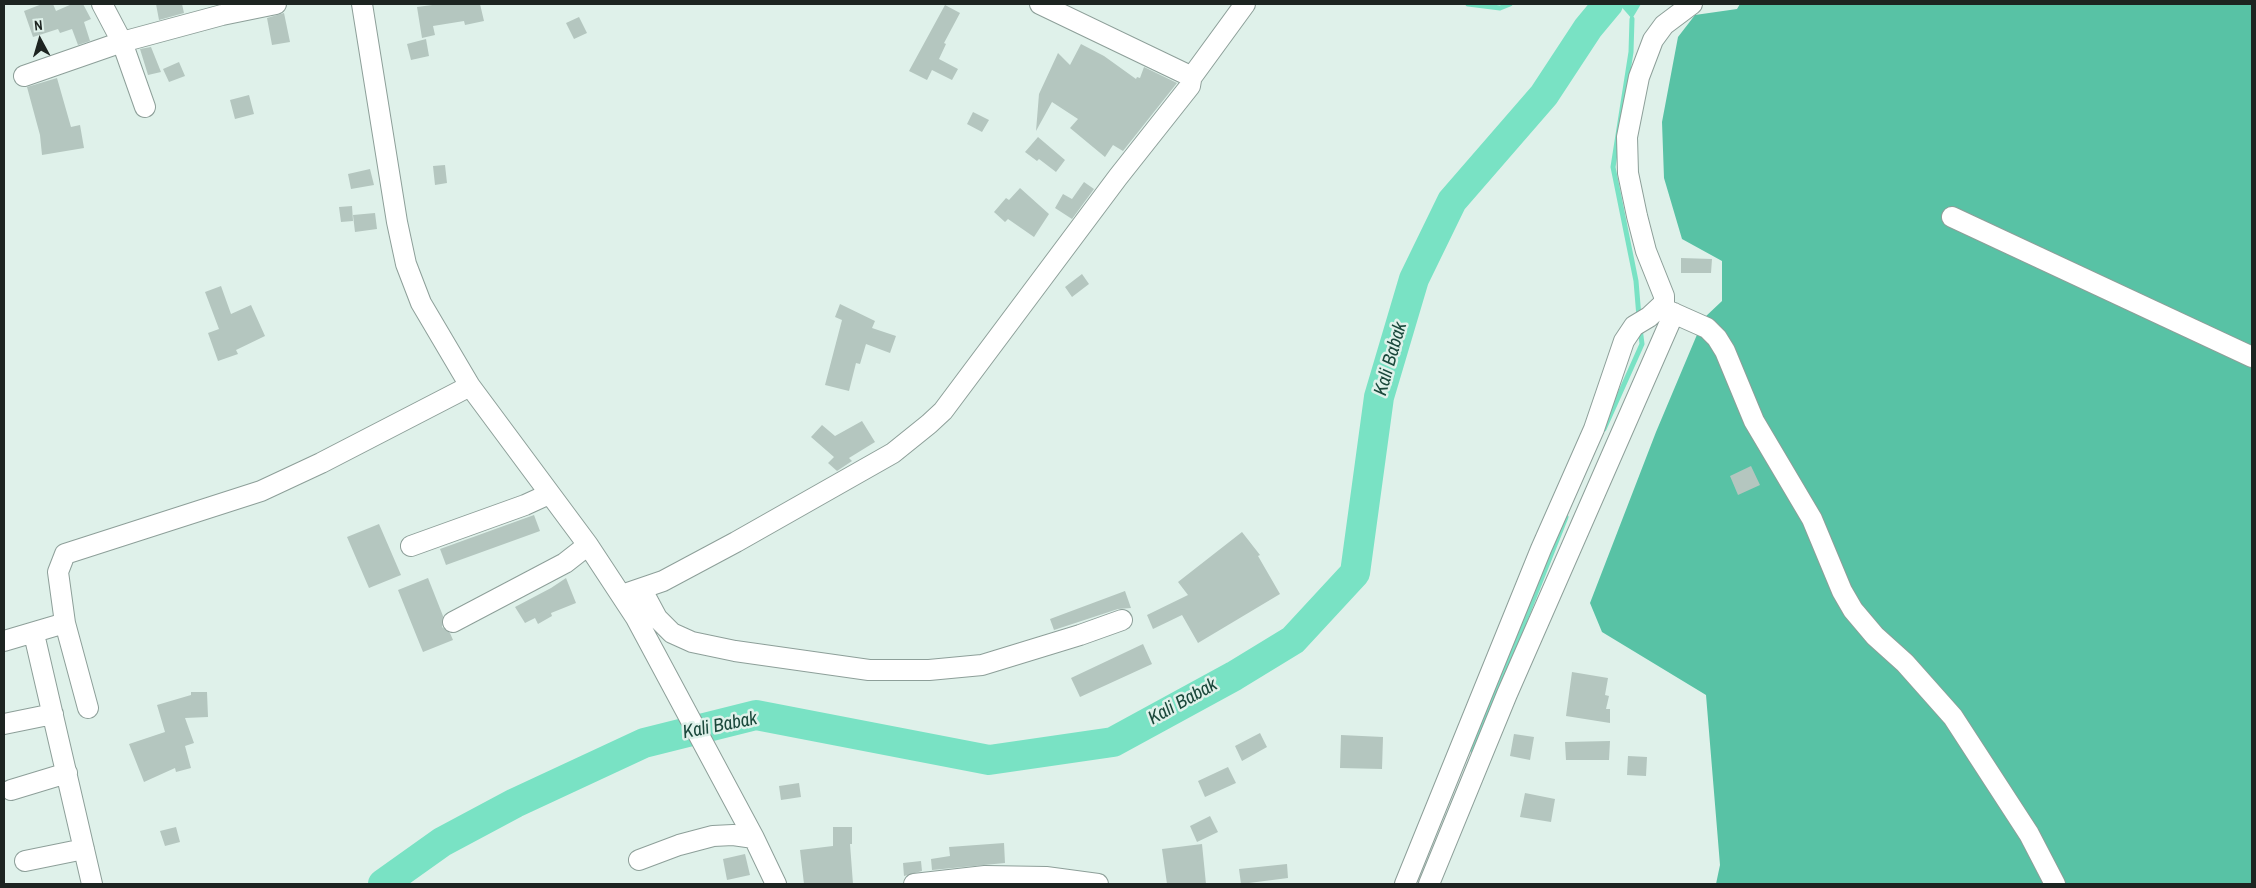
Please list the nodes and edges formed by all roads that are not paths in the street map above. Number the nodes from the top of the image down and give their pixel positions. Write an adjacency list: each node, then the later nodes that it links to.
1 (102, 4): 7 (street)
2 (276, 4): 7 (street)
3 (362, 4): 14 (street)
4 (1040, 4): 9 (street)
5 (1245, 4): 9 (street)
6 (1692, 4): 12 (street)
7 (122, 42): 8 (street); 10 (street)
8 (24, 76)
9 (1191, 78): 18 (street)
10 (145, 107)
11 (1952, 217): 13 (street)
12 (1655, 316): 25 (street); 25 (street); 41 (street)
13 (2252, 357)
14 (470, 386): 15 (street); 22 (street)
15 (549, 494): 16 (street); 17 (street)
16 (588, 545): 19 (street); 21 (street)
17 (411, 546)
18 (642, 590): 19 (street); 20 (street)
19 (622, 595): 31 (street)
20 (1122, 620)
21 (453, 622)
22 (65, 623): 23 (street); 26 (street)
23 (34, 634): 24 (street); 27 (street)
24 (4, 641)
25 (1496, 691): 39 (street); 40 (street)
26 (88, 708)
27 (53, 714): 28 (street); 29 (street)
28 (4, 724)
29 (67, 773): 30 (street); 32 (street)
30 (11, 790)
31 (754, 838): 33 (street); 36 (street)
32 (84, 850): 34 (street); 35 (street)
33 (639, 860)
34 (25, 862)
35 (92, 884)
36 (776, 884)
37 (914, 884): 38 (street)
38 (1098, 884)
39 (1405, 884)
40 (1429, 884)
41 (2055, 884)

